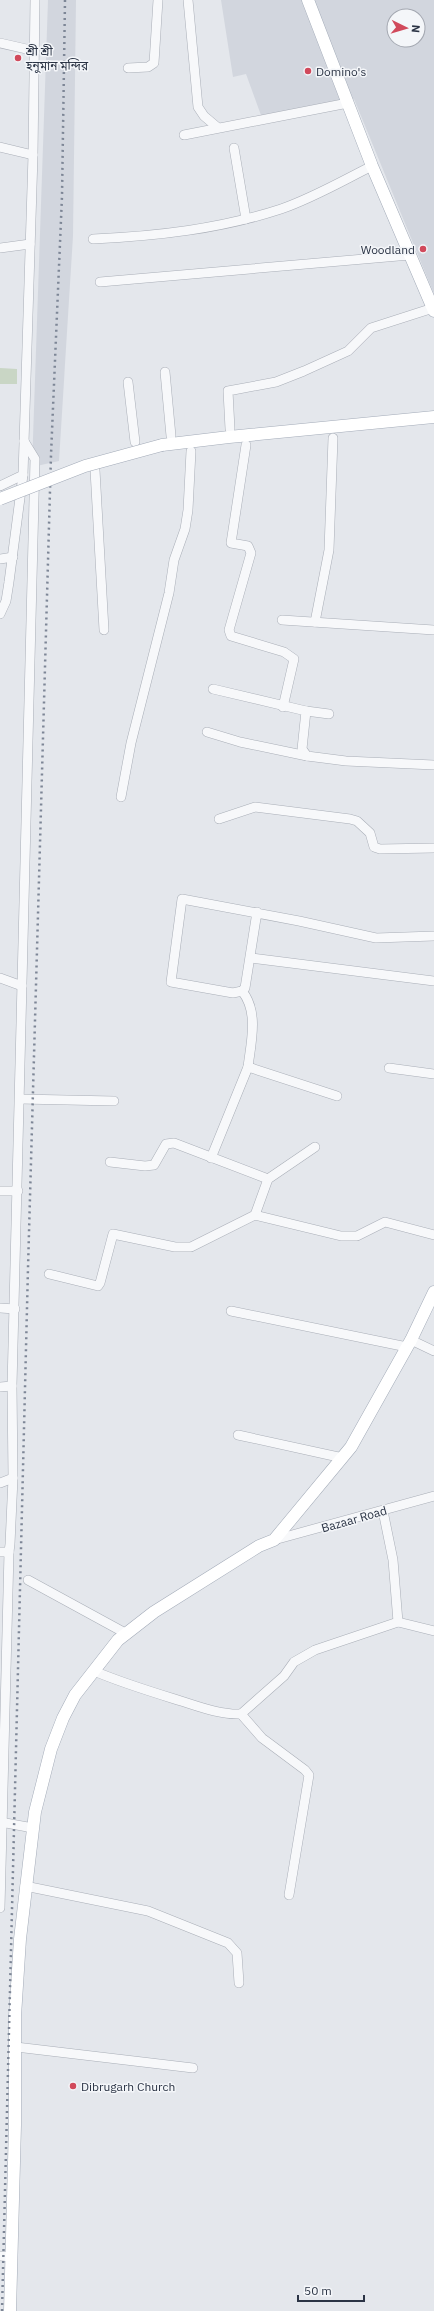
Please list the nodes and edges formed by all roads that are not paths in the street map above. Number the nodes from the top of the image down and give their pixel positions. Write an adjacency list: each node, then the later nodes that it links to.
1 (35, 0): 6 (street)
2 (158, 0): 7 (street)
3 (188, 0): 9 (street)
4 (308, 0): 8 (main road)
5 (0, 43): 6 (street)
6 (35, 51): 13 (street)
7 (128, 68)
8 (348, 103): 9 (street); 14 (main road)
9 (217, 127): 10 (street)
10 (184, 135)
11 (0, 147): 13 (street)
12 (234, 148): 15 (street)
13 (33, 155): 17 (street)
14 (372, 166): 15 (street); 19 (main road)
15 (246, 219): 16 (street)
16 (93, 239)
17 (30, 244): 18 (street); 28 (street)
18 (0, 248)
19 (410, 255): 20 (street); 21 (main road)
20 (100, 282)
21 (433, 309): 25 (street)
22 (165, 372): 26 (street)
23 (128, 382): 29 (street)
24 (434, 417): 35 (main road, bridge)
25 (230, 429)
26 (171, 436)
27 (333, 438): 40 (street)
28 (24, 441): 33 (street); 58 (street)
29 (134, 442)
30 (246, 445): 44 (street)
31 (191, 451): 50 (street)
32 (96, 470): 41 (street)
33 (23, 476): 34 (street); 36 (street)
34 (0, 486)
35 (0, 499)
36 (13, 557): 37 (street); 38 (street)
37 (0, 559)
38 (0, 614)
39 (282, 620): 40 (street)
40 (315, 622): 42 (street)
41 (104, 630)
42 (434, 630)
43 (213, 690): 44 (street)
44 (283, 707): 45 (street)
45 (306, 711): 46 (street); 48 (street)
46 (329, 714)
47 (207, 732): 48 (street)
48 (307, 756): 49 (street)
49 (434, 765)
50 (120, 797)
51 (219, 819): 52 (street)
52 (434, 848)
53 (257, 912): 54 (street); 55 (street); 59 (street)
54 (434, 936)
55 (251, 958): 57 (street); 59 (street)
56 (0, 978): 58 (street)
57 (434, 981)
58 (22, 986): 64 (street)
59 (242, 991): 60 (street)
60 (248, 1068): 63 (street); 67 (street)
61 (389, 1068): 62 (street)
62 (434, 1074)
63 (337, 1096)
64 (20, 1099): 65 (street); 71 (street)
65 (114, 1101)
66 (315, 1147): 69 (street)
67 (211, 1158): 68 (street); 69 (street)
68 (110, 1162)
69 (268, 1179): 72 (street)
70 (0, 1191): 71 (street)
71 (18, 1191): 77 (street)
72 (255, 1215): 73 (street); 74 (street)
73 (434, 1235)
74 (49, 1274)
75 (434, 1292): 79 (main road)
76 (0, 1308): 77 (street)
77 (15, 1309): 81 (street)
78 (231, 1312): 79 (street)
79 (409, 1344): 80 (street); 84 (main road)
80 (434, 1351)
81 (12, 1386): 82 (street); 85 (street)
82 (0, 1387)
83 (238, 1435): 84 (street)
84 (343, 1458): 89 (main road)
85 (13, 1478): 86 (street); 90 (street)
86 (0, 1483)
87 (434, 1496): 88 (street, Bazaar Road)
88 (383, 1511): 89 (street, Bazaar Road); 92 (street)
89 (274, 1540): 94 (main road)
90 (4, 1552): 97 (street)
91 (28, 1580): 94 (street)
92 (398, 1622): 93 (street); 96 (street)
93 (434, 1631)
94 (126, 1634): 95 (main road)
95 (94, 1671): 96 (street); 98 (main road)
96 (241, 1714): 100 (street)
97 (2, 1822): 98 (street); 101 (street)
98 (33, 1828): 99 (main road)
99 (25, 1886): 102 (street); 103 (main road)
100 (289, 1895)
101 (0, 1908)
102 (239, 1983)
103 (16, 2047): 104 (street); 105 (main road)
104 (193, 2068)
105 (6, 2256): 106 (main road)
106 (10, 2311)

